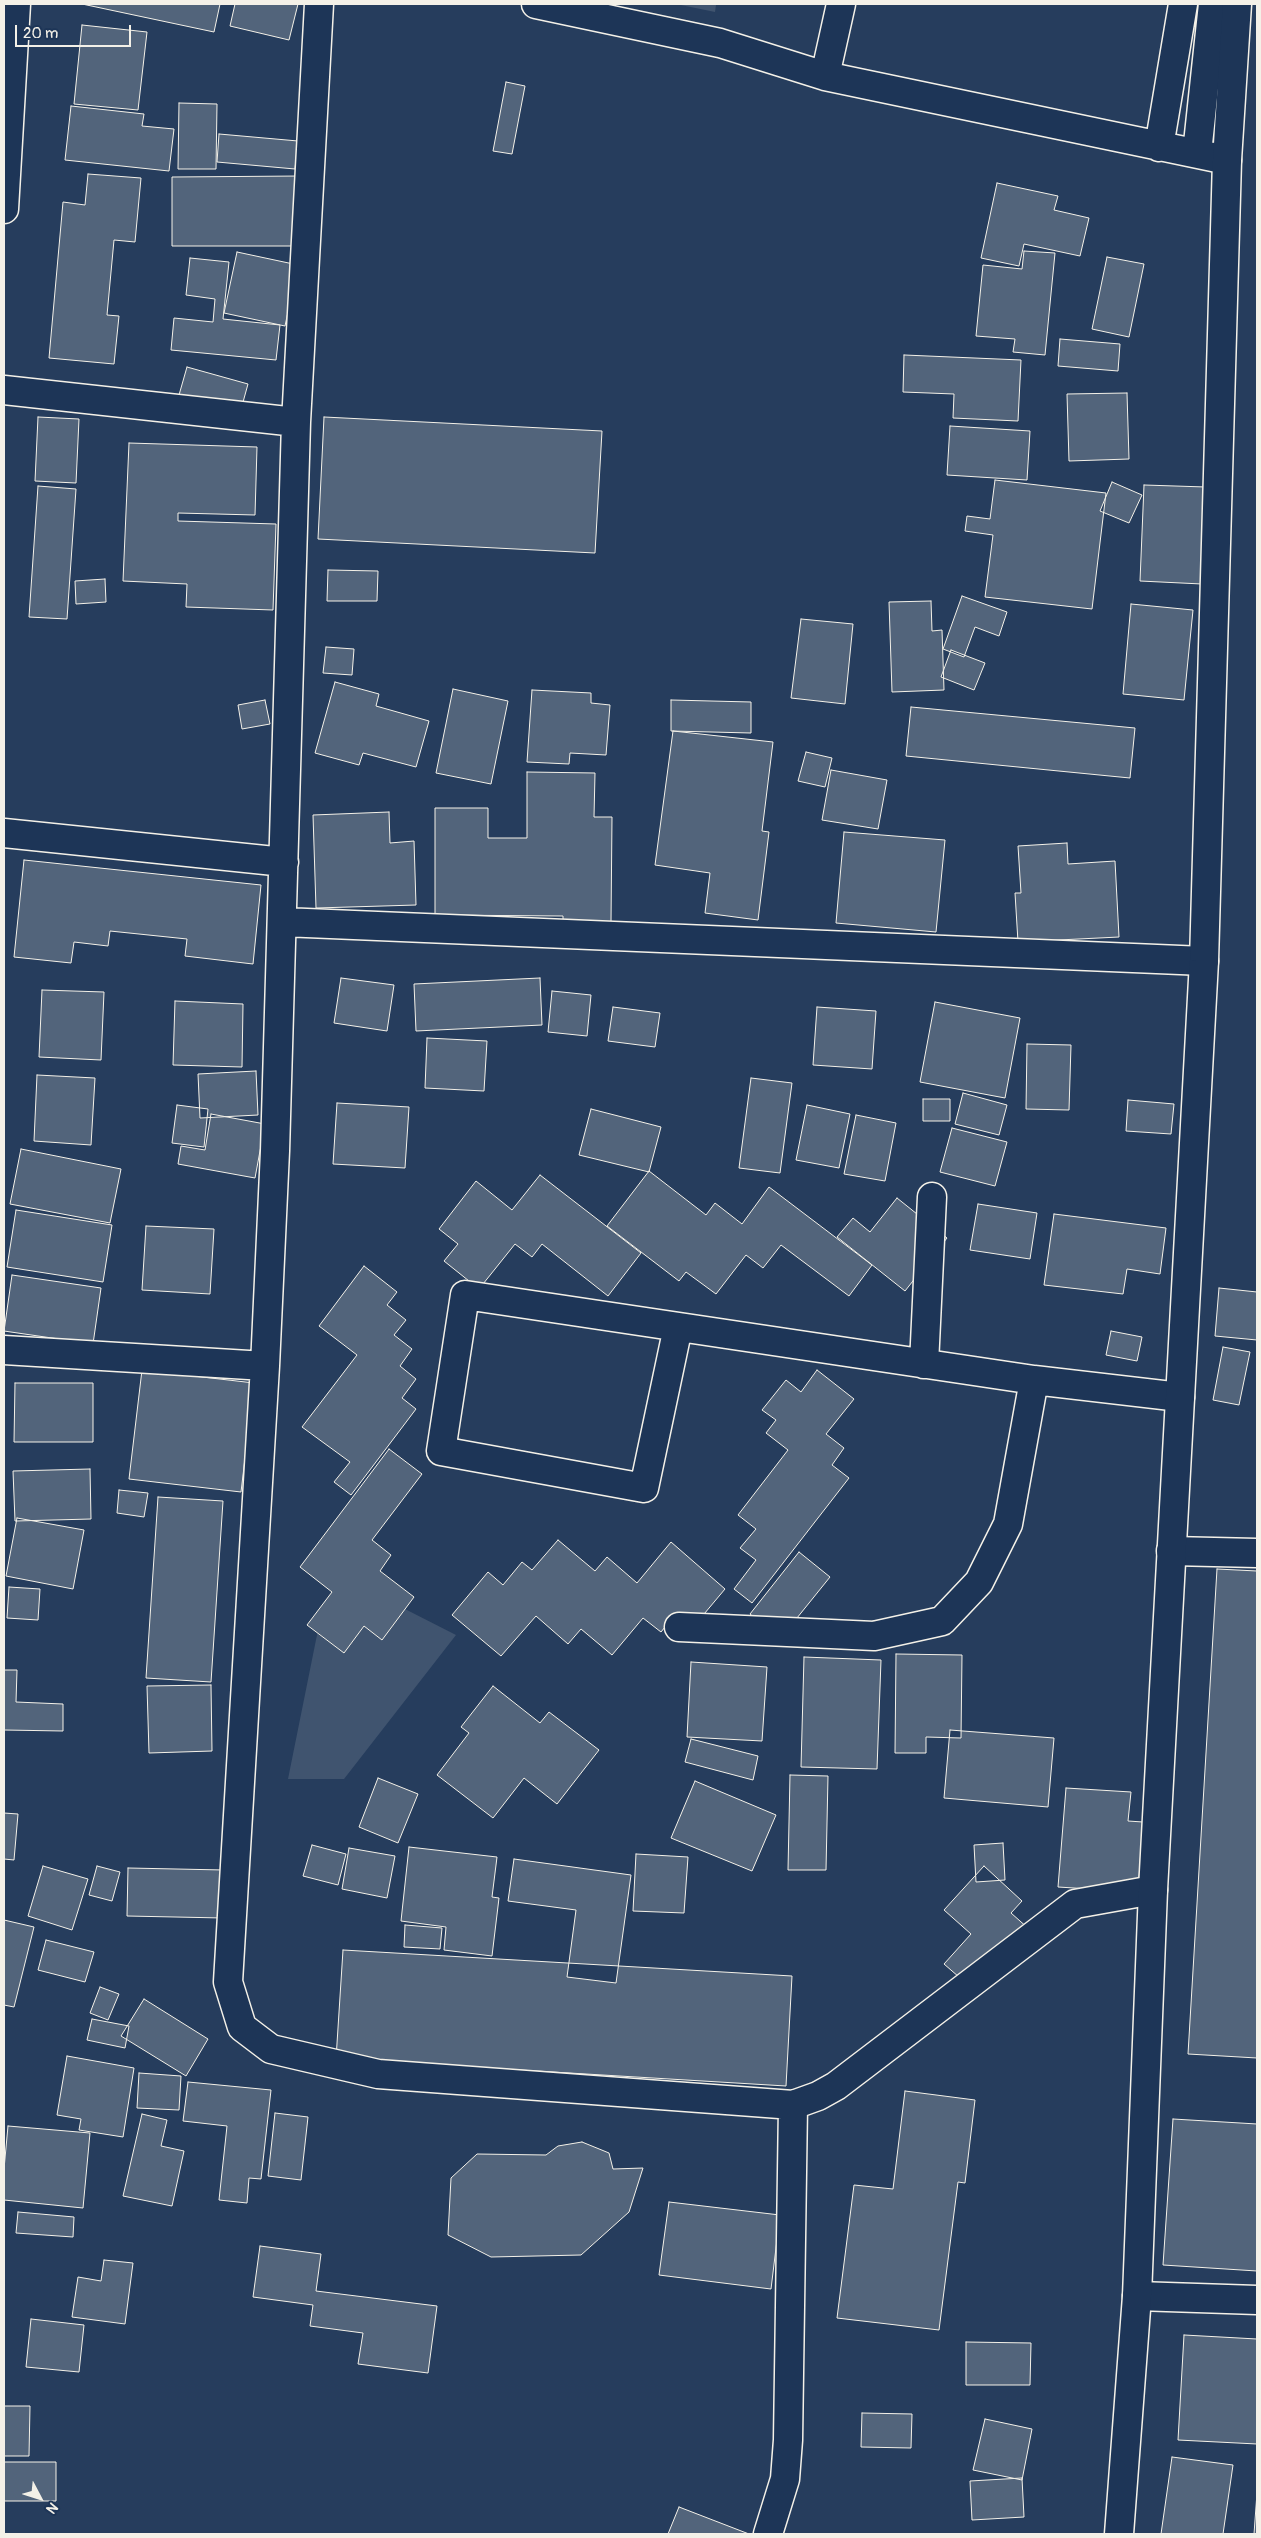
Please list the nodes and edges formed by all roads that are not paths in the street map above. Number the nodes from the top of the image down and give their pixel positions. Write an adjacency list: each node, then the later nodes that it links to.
1 (16, 4): 12 (street)
2 (319, 4): 14 (street)
3 (536, 4): 8 (street)
4 (841, 4): 8 (street)
5 (1183, 4): 9 (street)
6 (1213, 4): 10 (street)
7 (1237, 4): 11 (street)
8 (825, 76): 9 (street)
9 (1159, 147): 10 (street)
10 (1197, 152): 11 (street)
11 (1227, 160): 18 (street)
12 (4, 209)
13 (4, 390): 14 (street)
14 (296, 422): 16 (street)
15 (4, 834): 16 (street)
16 (284, 862): 17 (street)
17 (282, 922): 18 (street); 23 (street)
18 (1204, 961): 25 (street)
19 (932, 1198): 22 (street)
20 (678, 1327): 20 (street); 22 (street)
21 (4, 1350): 23 (street)
22 (924, 1364): 24 (street)
23 (265, 1366): 30 (street)
24 (1034, 1380): 25 (street); 28 (street)
25 (1180, 1397): 26 (street)
26 (1171, 1551): 27 (street); 29 (street)
27 (1257, 1553)
28 (679, 1627)
29 (1153, 1890): 30 (street); 31 (street)
30 (793, 2104): 33 (street)
31 (1137, 2296): 32 (street); 34 (street)
32 (1257, 2300)
33 (768, 2534)
34 (1119, 2534)

